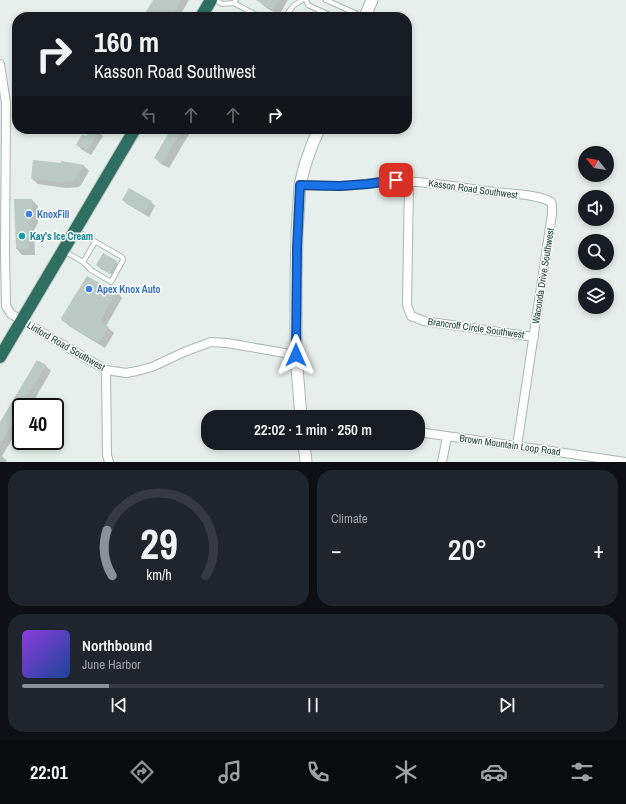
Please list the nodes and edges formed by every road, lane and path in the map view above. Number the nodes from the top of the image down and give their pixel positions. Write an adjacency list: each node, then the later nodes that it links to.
1 (211, 0): 8 (highway)
2 (216, 0): 7 (lane)
3 (302, 0): 10 (lane)
4 (306, 0): 11 (lane)
5 (326, 0): 12 (lane)
6 (372, 0): 13 (street)
7 (235, 1): 9 (lane)
8 (204, 12)
9 (252, 12)
10 (289, 12)
11 (323, 12)
12 (354, 12)
13 (367, 12)
14 (0, 64): 15 (street, Linford Road Southwest)
15 (3, 102): 20 (street, Linford Road Southwest)
16 (132, 134): 22 (highway)
17 (317, 134): 19 (street)
18 (409, 181): 19 (street, Kasson Road Southwest); 21 (street, Kasson Road Southwest); 27 (street, Brancroff Circle Southwest)
19 (300, 185): 28 (street)
20 (3, 198): 26 (street, Linford Road Southwest)
21 (550, 202): 27 (street, Waconda Drive Southwest)
22 (75, 230): 23 (lane); 24 (highway)
23 (95, 242): 25 (lane); 25 (lane)
24 (63, 250): 25 (lane); 26 (highway)
25 (82, 262)
26 (22, 320): 29 (highway); 30 (street, Linford Road Southwest)
27 (534, 337): 34 (street, Waconda Drive Southwest)
28 (296, 355): 30 (street, Linford Road Southwest); 31 (street)
29 (0, 357)
30 (106, 370): 37 (street)
31 (301, 410)
32 (425, 433): 33 (street, Brown Mountain Loop Road)
33 (447, 436): 34 (street, Brown Mountain Loop Road); 39 (street)
34 (516, 446): 36 (street, Brown Mountain Loop Road)
35 (304, 450): 38 (street)
36 (586, 459): 40 (street, Brown Mountain Loop Road)
37 (109, 462)
38 (305, 462)
39 (442, 462)
40 (626, 462)

